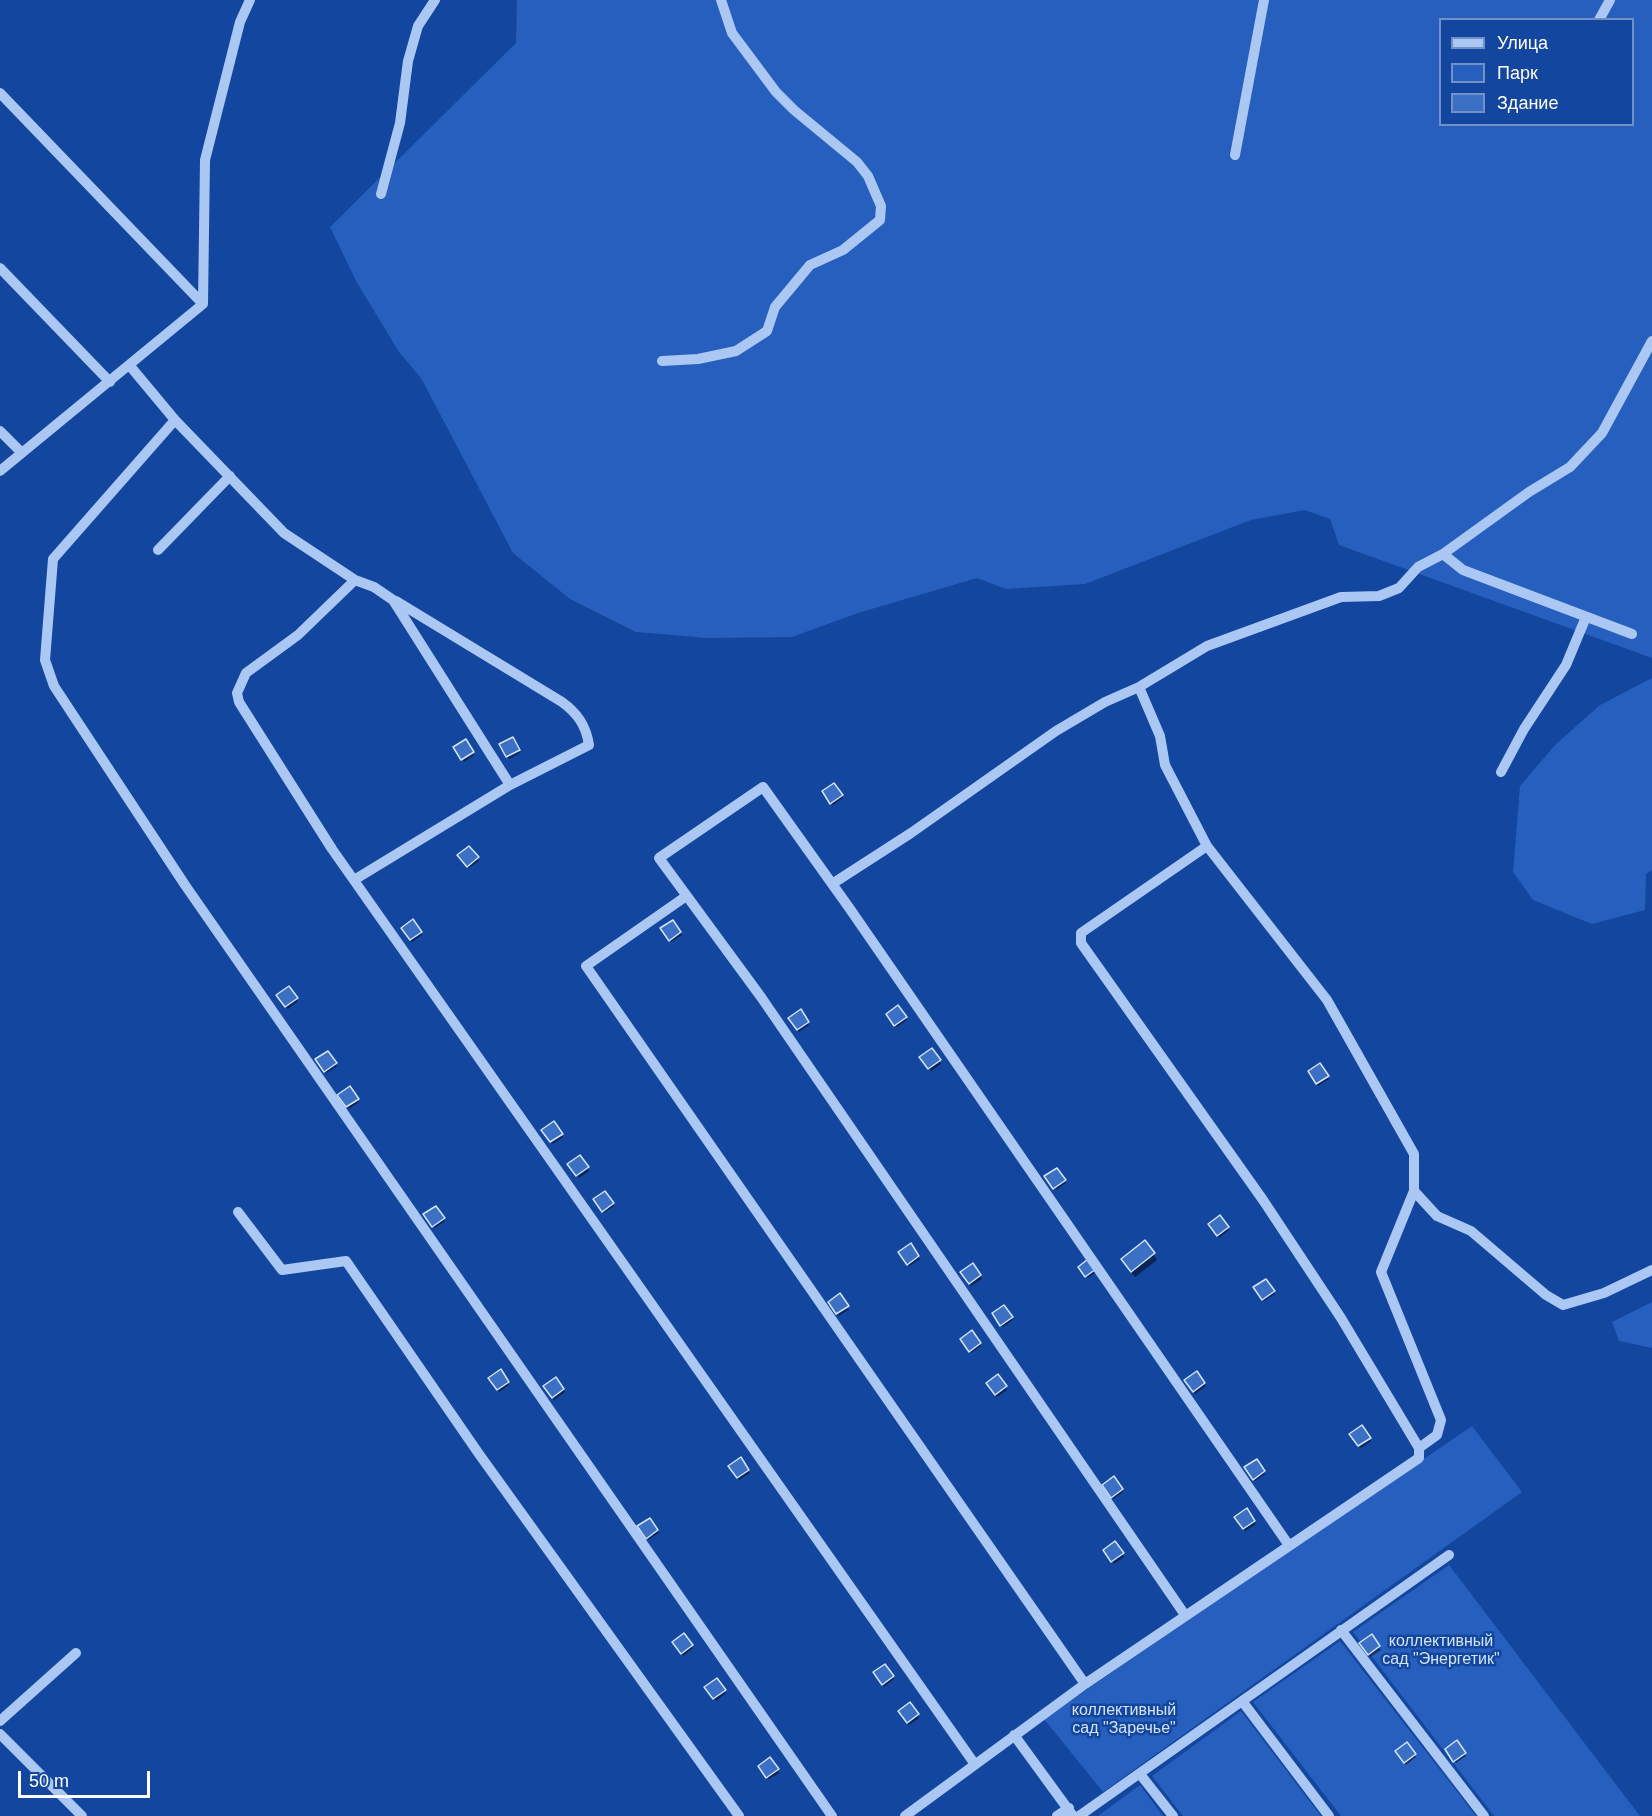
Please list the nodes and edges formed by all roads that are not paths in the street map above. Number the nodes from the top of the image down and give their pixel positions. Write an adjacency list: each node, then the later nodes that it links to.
1 (250, 0): 11 (lane)
2 (435, 0): 9 (lane)
3 (721, 0): 13 (lane)
4 (1264, 0): 8 (lane)
5 (1610, 0): 6 (lane)
6 (1600, 18)
7 (0, 93): 11 (lane)
8 (1235, 155)
9 (381, 194)
10 (0, 268): 15 (lane)
11 (202, 304): 14 (lane)
12 (1652, 341): 22 (lane)
13 (662, 361)
14 (130, 366): 15 (lane); 16 (lane)
15 (110, 382): 18 (lane)
16 (175, 420): 20 (lane); 53 (lane)
17 (0, 431): 18 (lane)
18 (22, 453): 19 (lane)
19 (0, 471)
20 (230, 476): 21 (lane); 23 (lane)
21 (158, 550)
22 (1443, 554): 25 (lane); 27 (lane)
23 (355, 580): 24 (lane); 31 (lane)
24 (393, 600): 29 (lane); 29 (lane)
25 (1586, 617): 26 (lane); 28 (lane)
26 (1632, 634)
27 (1139, 687): 30 (lane); 32 (lane)
28 (1501, 771)
29 (510, 785): 31 (lane)
30 (1207, 846): 34 (lane); 37 (lane)
31 (354, 880): 48 (lane)
32 (832, 884): 33 (lane); 38 (lane)
33 (685, 897): 40 (lane); 43 (lane)
34 (1414, 1191): 36 (lane); 37 (lane)
35 (238, 1212): 52 (lane)
36 (1652, 1270)
37 (1419, 1448): 38 (lane)
38 (1288, 1544): 40 (lane)
39 (1449, 1555): 41 (lane)
40 (1185, 1615): 43 (lane)
41 (1341, 1630): 44 (lane); 59 (lane)
42 (76, 1653): 45 (lane)
43 (1085, 1684): 47 (lane)
44 (1242, 1701): 49 (lane); 58 (lane)
45 (0, 1721)
46 (0, 1734): 51 (lane)
47 (1014, 1736): 48 (lane); 50 (lane)
48 (974, 1763): 54 (lane)
49 (1140, 1774): 56 (lane); 57 (lane)
50 (1071, 1812): 55 (lane)
51 (82, 1816)
52 (739, 1816)
53 (832, 1816)
54 (905, 1816)
55 (1057, 1816)
56 (1079, 1816)
57 (1173, 1816)
58 (1329, 1816)
59 (1484, 1816)

